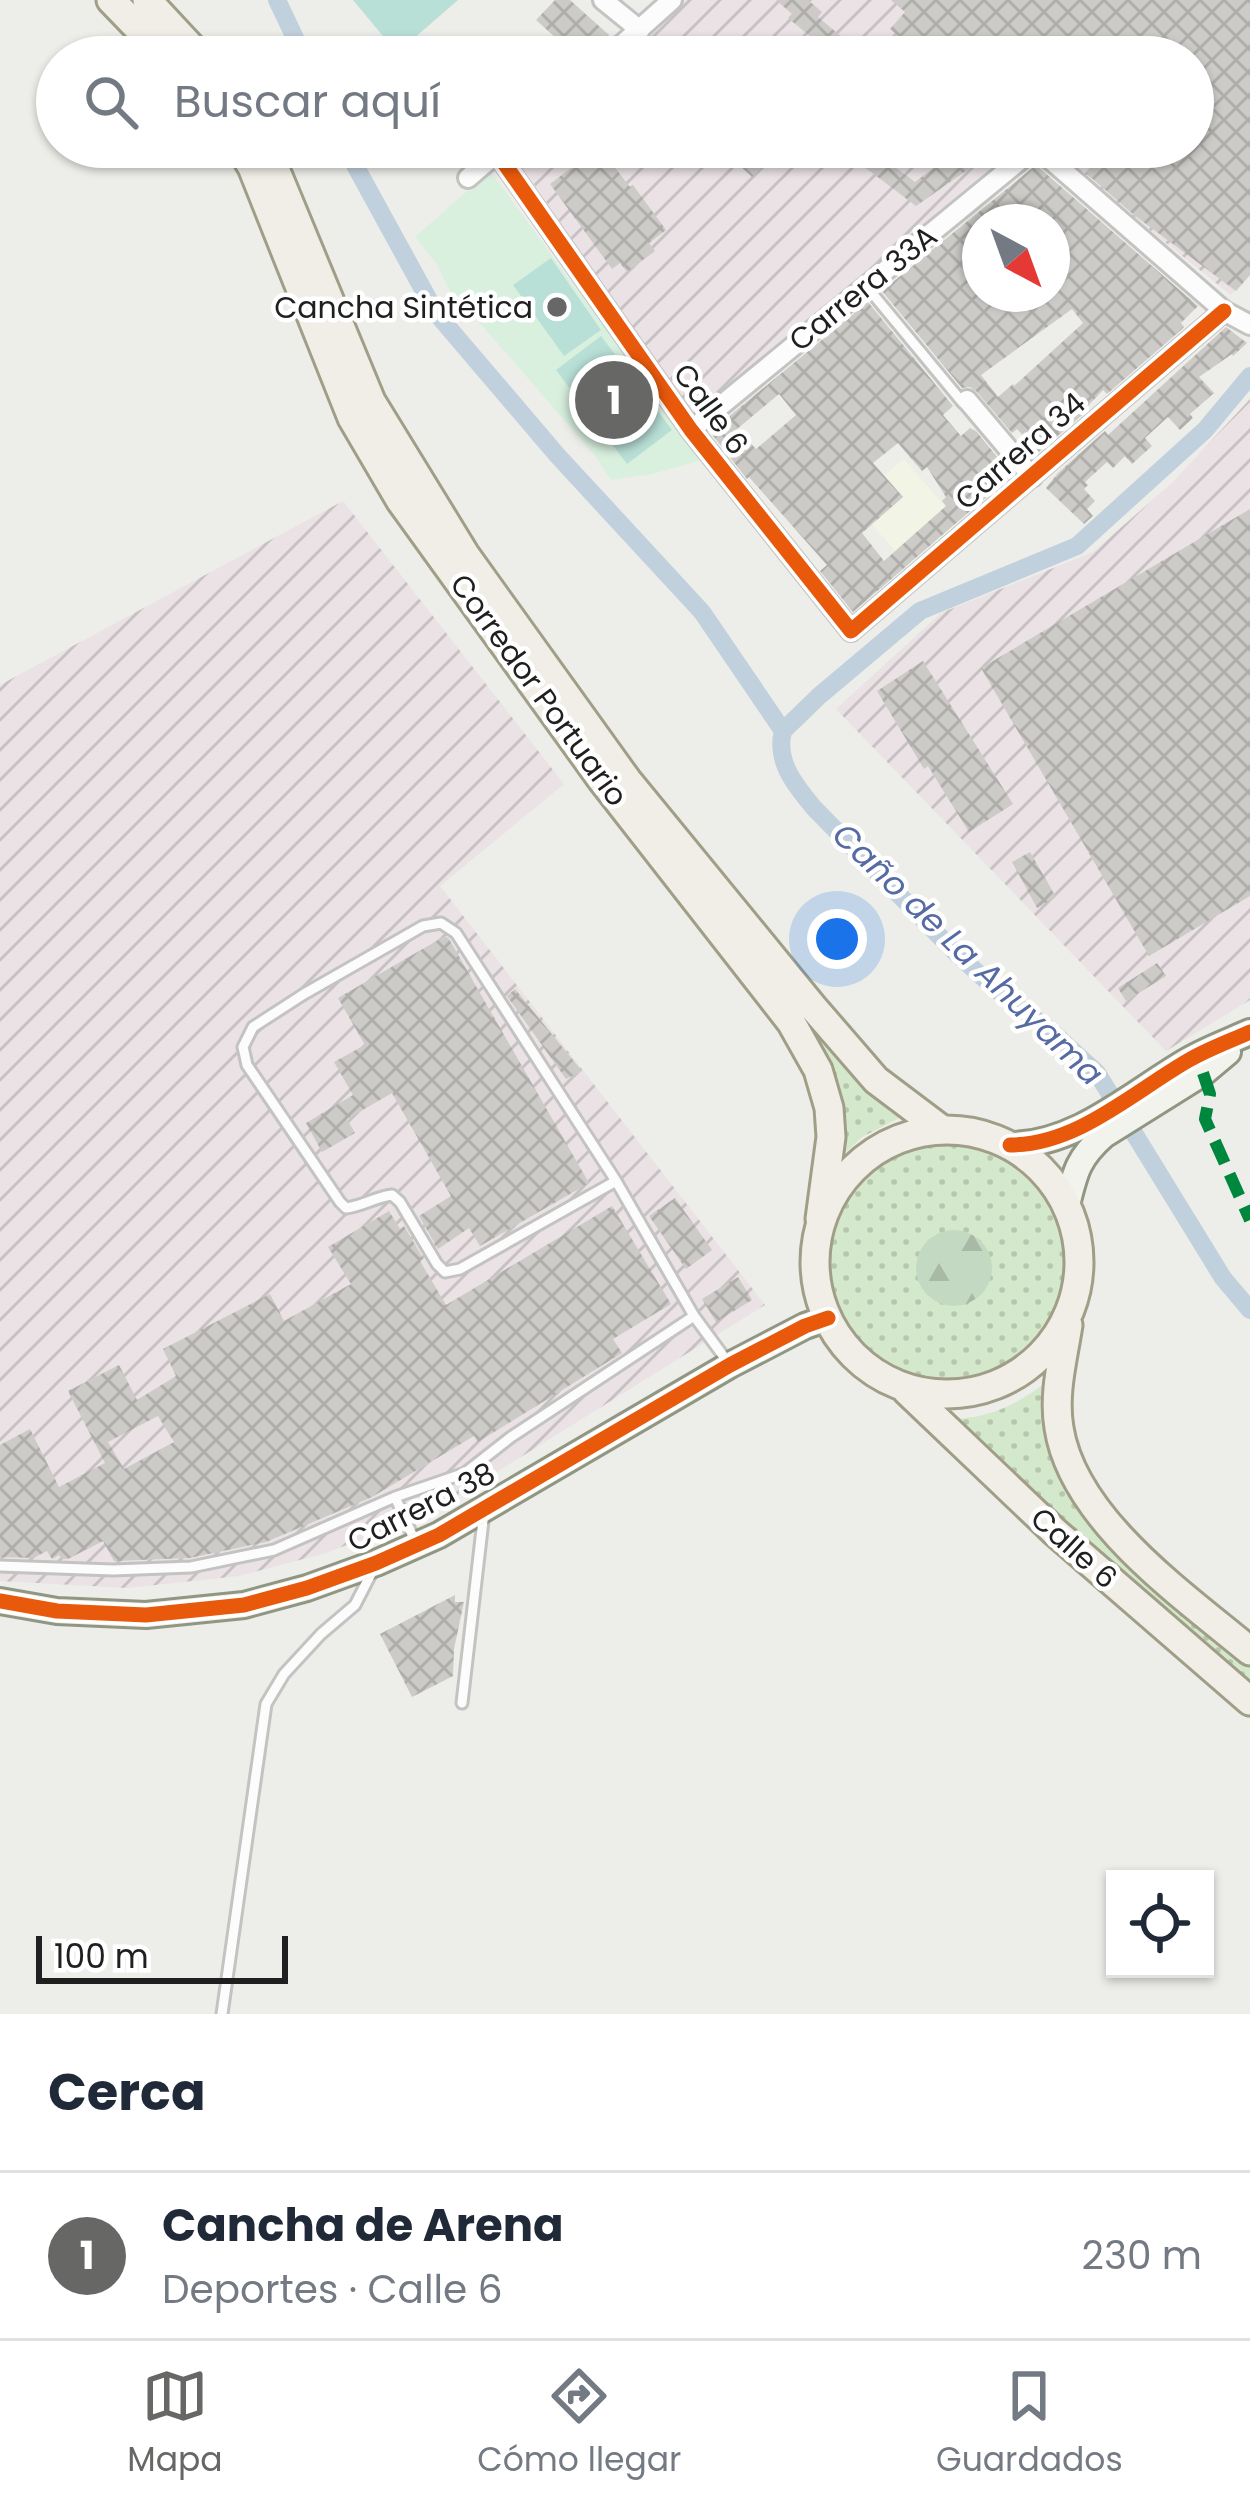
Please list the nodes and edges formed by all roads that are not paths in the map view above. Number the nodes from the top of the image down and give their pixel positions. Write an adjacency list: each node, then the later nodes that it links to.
1 (111, 0): 6 (main road)
2 (147, 0): 7 (main road)
3 (603, 0): 5 (street)
4 (672, 0): 5 (street)
5 (640, 30): 8 (street)
6 (146, 36)
7 (180, 36)
8 (633, 36)
9 (252, 168): 29 (main road, Corredor Portuario)
10 (275, 168): 25 (main road, Corredor Portuario)
11 (479, 168): 15 (street)
12 (512, 168): 20 (street, Calle 6)
13 (1010, 168): 16 (street, Carrera 33A)
14 (1060, 168): 17 (street)
15 (468, 178)
16 (866, 286): 19 (lane); 20 (street, Carrera 33A)
17 (1224, 311): 18 (street); 21 (street, Carrera 34)
18 (1250, 326)
19 (965, 402): 21 (street)
20 (691, 430): 22 (street, Calle 6)
21 (1032, 477): 22 (street, Carrera 34)
22 (851, 631)
23 (1250, 1033): 24 (street)
24 (1098, 1127): 26 (street); 28 (street)
25 (941, 1130): 26 (main road); 29 (main road)
26 (1010, 1145): 28 (main road)
27 (616, 1181): 27 (lane); 31 (lane)
28 (1067, 1205): 30 (main road)
29 (820, 1220): 32 (main road)
30 (1072, 1306): 34 (main road); 41 (main road, Calle 6)
31 (694, 1316): 33 (lane); 35 (lane)
32 (828, 1318): 33 (street, Carrera 38); 34 (main road)
33 (730, 1365): 36 (street, Carrera 38)
34 (904, 1388): 42 (main road, Calle 6)
35 (395, 1496): 37 (lane); 39 (lane)
36 (485, 1507): 37 (street, Carrera 38); 43 (lane)
37 (417, 1545): 38 (street, Carrera 38)
38 (376, 1564): 40 (street, Carrera 38); 44 (lane)
39 (0, 1566)
40 (0, 1601)
41 (1250, 1651)
42 (1250, 1701)
43 (462, 1702)
44 (222, 2014)

